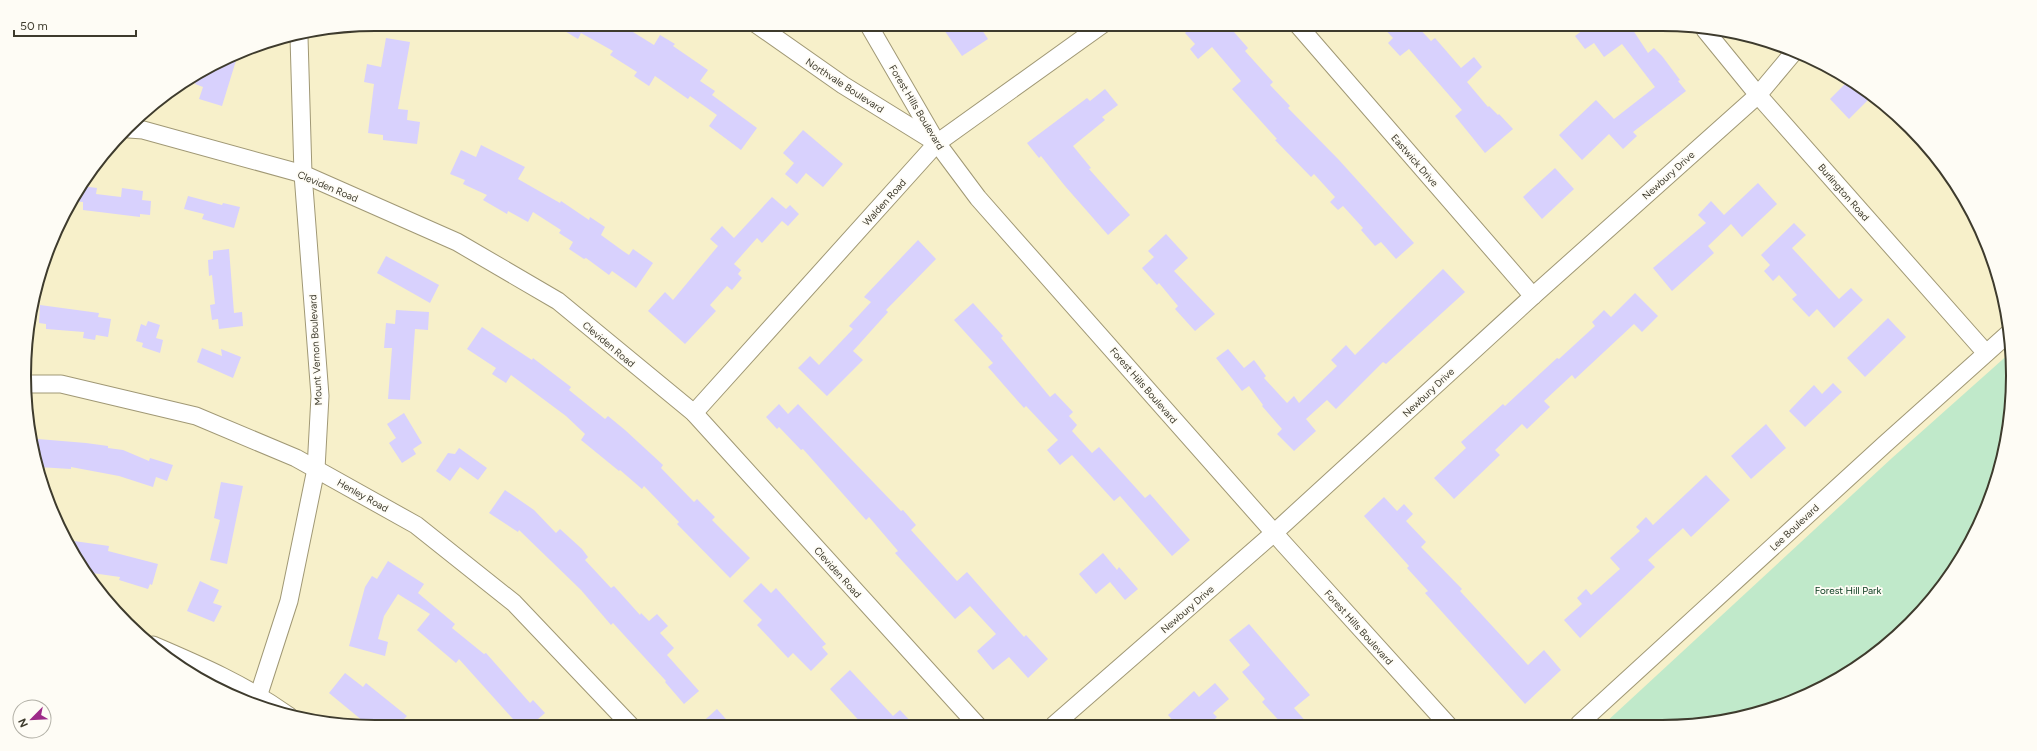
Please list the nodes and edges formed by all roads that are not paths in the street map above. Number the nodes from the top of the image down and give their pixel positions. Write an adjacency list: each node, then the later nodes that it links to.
1 (766, 31): 10 (street, Northvale Boulevard)
2 (872, 31): 10 (street, Forest Hills Boulevard)
3 (1094, 31): 10 (street, Walden Road)
4 (1303, 31): 12 (street, Eastwick Drive)
5 (1709, 34): 8 (street, Burlington Road)
6 (299, 40): 11 (street, Mount Vernon Boulevard)
7 (1791, 56): 8 (street, Newbury Drive)
8 (1758, 95): 12 (street, Newbury Drive); 14 (street, Burlington Road)
9 (135, 129): 11 (street, Cleviden Road)
10 (937, 143): 16 (street, Walden Road); 18 (street, Forest Hills Boulevard)
11 (303, 174): 16 (street, Cleviden Road); 17 (street, Mount Vernon Boulevard)
12 (1533, 296): 18 (street, Newbury Drive)
13 (2004, 338): 14 (street, Lee Boulevard)
14 (1986, 353): 26 (street, Lee Boulevard)
15 (31, 384): 17 (street, Henley Road)
16 (694, 413): 23 (street, Cleviden Road)
17 (316, 469): 21 (street, Mount Vernon Boulevard); 22 (street, Henley Road)
18 (1274, 533): 24 (street, Newbury Drive); 25 (street, Forest Hills Boulevard)
19 (172, 653): 20 (street)
20 (254, 698)
21 (256, 699)
22 (624, 720)
23 (973, 720)
24 (1061, 720)
25 (1443, 720)
26 (1583, 720)

